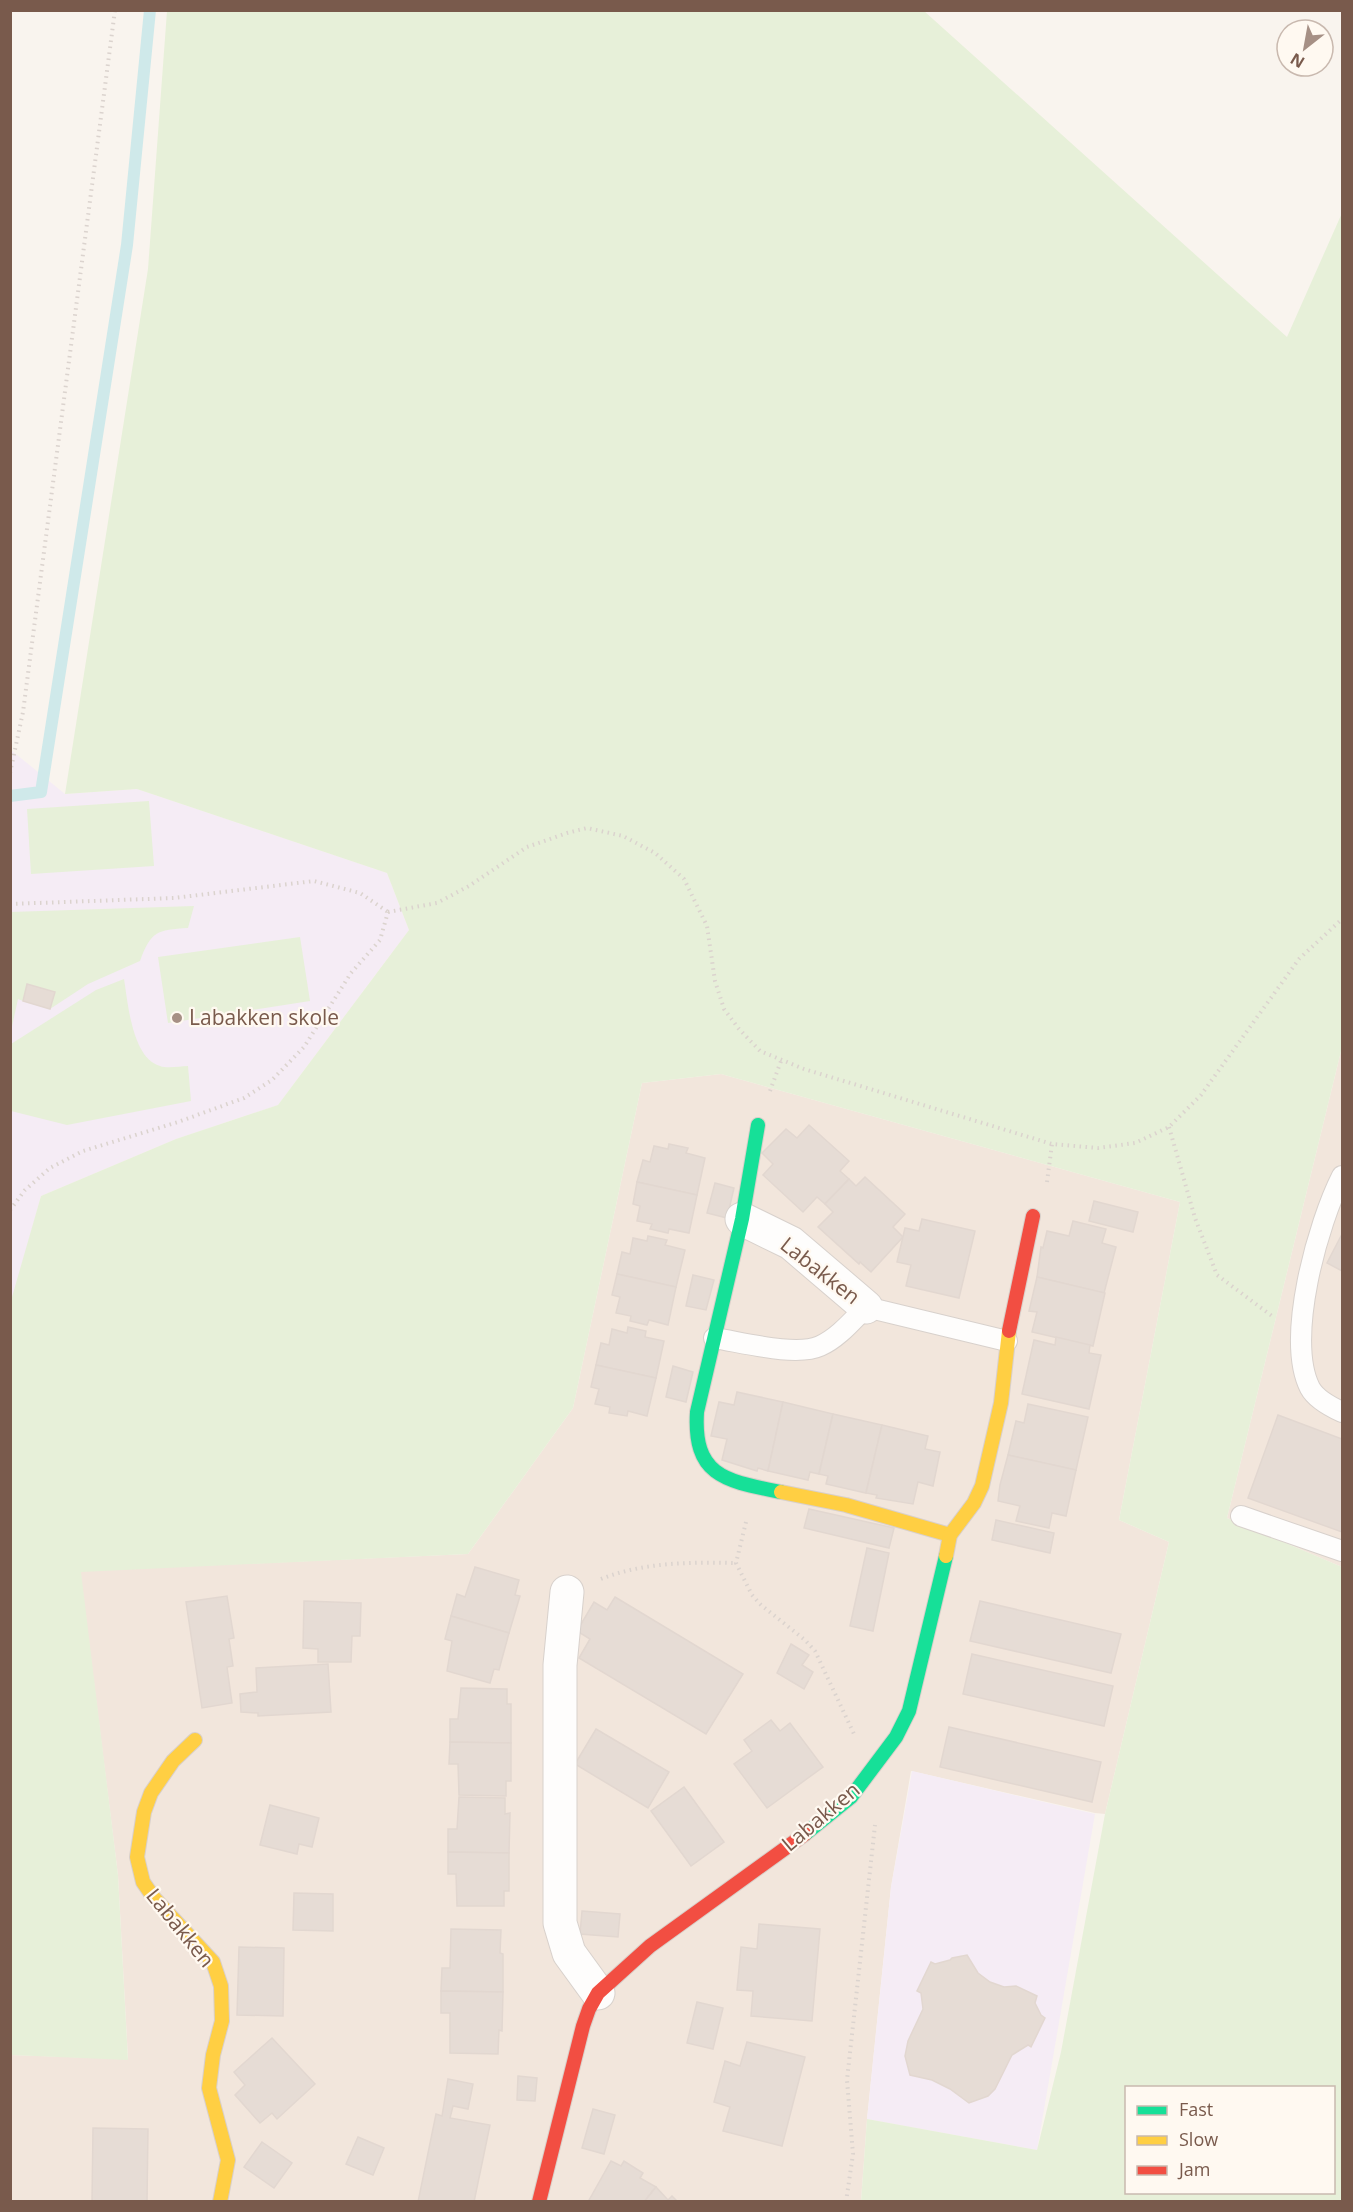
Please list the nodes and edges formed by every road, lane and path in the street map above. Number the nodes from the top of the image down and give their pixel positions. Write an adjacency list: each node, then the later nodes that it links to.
1 (115, 10): 2 (path)
2 (10, 773)
3 (10, 904): 4 (path)
4 (388, 912): 7 (path); 9 (path)
5 (1342, 919): 7 (path)
6 (758, 1125): 11 (street)
7 (1169, 1127): 13 (path)
8 (1342, 1176): 13 (lane)
9 (10, 1210)
10 (1033, 1216): 15 (street, Labakken)
11 (742, 1219): 12 (street, Labakken); 14 (street)
12 (866, 1307): 14 (lane, Labakken); 15 (lane, Labakken)
13 (1302, 1336): 16 (lane)
14 (714, 1338): 18 (street)
15 (1006, 1341): 18 (street, Labakken)
16 (1342, 1412)
17 (1240, 1516): 19 (lane)
18 (950, 1535): 23 (street, Labakken)
19 (1342, 1551)
20 (736, 1563): 21 (path)
21 (567, 1592): 23 (street)
22 (195, 1740): 24 (street, Labakken)
23 (598, 1993): 25 (street, Labakken)
24 (220, 2202)
25 (539, 2202)

